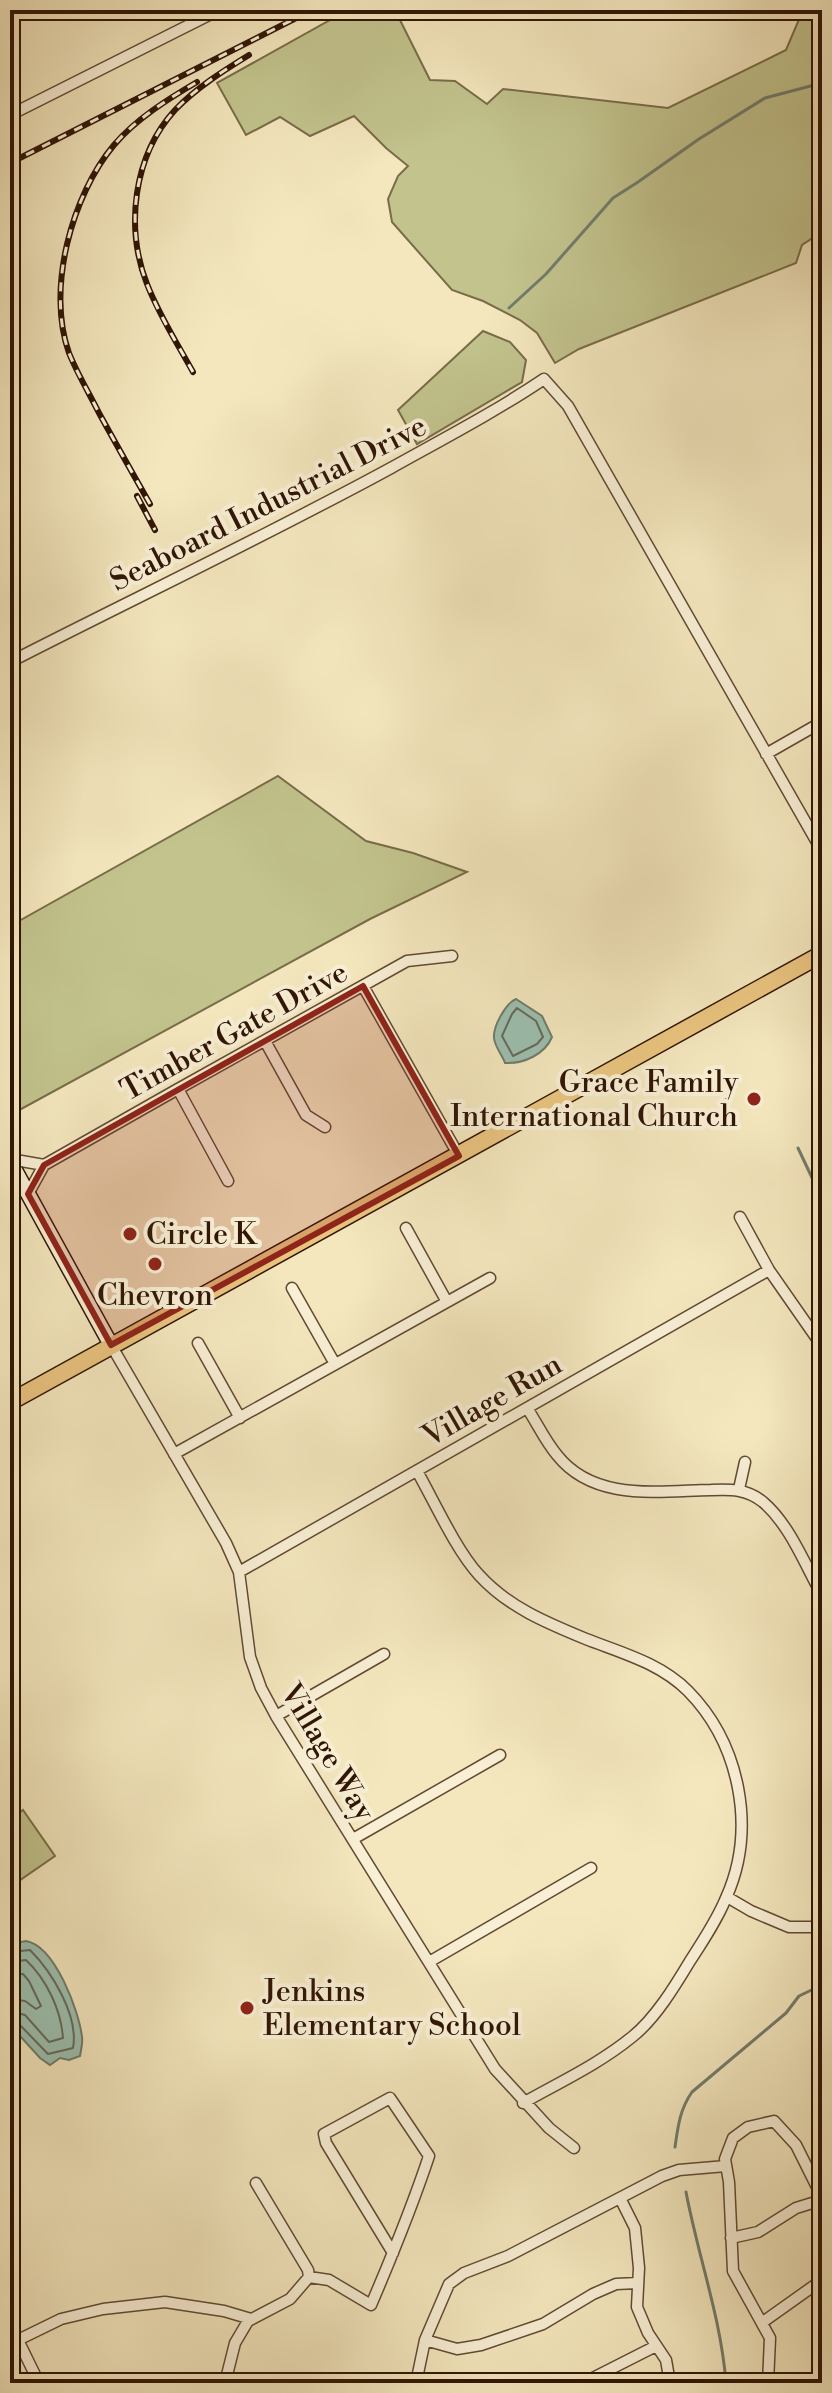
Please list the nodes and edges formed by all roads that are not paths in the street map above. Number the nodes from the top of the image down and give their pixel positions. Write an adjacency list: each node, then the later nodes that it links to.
1 (219, 10): 2 (street)
2 (10, 115)
3 (10, 662): 5 (street, Seaboard Industrial Drive)
4 (822, 722): 5 (street)
5 (766, 754): 6 (street)
6 (822, 851)
7 (822, 954): 13 (main road)
8 (452, 956): 9 (street, Timber Gate Drive)
9 (363, 986): 10 (street, Timber Gate Drive); 13 (street)
10 (265, 1041): 11 (street, Timber Gate Drive); 12 (street)
11 (178, 1089): 15 (street, Timber Gate Drive); 16 (street)
12 (325, 1127)
13 (459, 1156): 25 (main road)
14 (10, 1160): 15 (street); 17 (street)
15 (44, 1165): 17 (street)
16 (228, 1181)
17 (28, 1194): 25 (street)
18 (740, 1217): 20 (street)
19 (406, 1228): 23 (street)
20 (769, 1270): 26 (street); 29 (street, Village Run)
21 (490, 1278): 23 (street)
22 (292, 1288): 27 (street)
23 (447, 1302): 27 (street)
24 (198, 1343): 30 (street)
25 (111, 1345): 28 (main road); 31 (street, Village Way)
26 (822, 1346)
27 (335, 1364): 30 (street)
28 (10, 1402)
29 (527, 1408): 33 (street, Village Run); 34 (street)
30 (240, 1418): 31 (street)
31 (174, 1454): 35 (street, Village Way)
32 (745, 1462): 34 (street)
33 (417, 1471): 35 (street, Village Run); 42 (street)
34 (739, 1489): 36 (street)
35 (239, 1572): 38 (street, Village Way)
36 (822, 1595)
37 (384, 1654): 38 (street)
38 (276, 1716): 40 (street, Village Way)
39 (500, 1755): 40 (street)
40 (353, 1839): 44 (street, Village Way)
41 (591, 1868): 44 (street)
42 (727, 1897): 43 (street); 45 (street)
43 (822, 1927)
44 (429, 1962): 45 (street, Village Way)
45 (523, 2103): 46 (street, Village Way)
46 (574, 2148)
47 (726, 2166): 49 (street); 50 (street); 51 (street)
48 (256, 2183): 53 (street)
49 (620, 2198): 55 (street); 58 (street)
50 (822, 2198): 51 (street)
51 (731, 2238): 57 (street)
52 (393, 2253): 52 (street); 53 (street)
53 (309, 2277): 56 (street)
54 (822, 2280): 57 (street)
55 (638, 2283): 58 (street); 60 (street)
56 (251, 2319): 59 (street); 65 (street)
57 (763, 2322): 69 (street)
58 (425, 2340): 66 (street)
59 (14, 2342): 62 (street)
60 (656, 2346): 67 (street); 68 (street)
61 (822, 2375): 70 (street)
62 (39, 2383)
63 (116, 2383): 64 (street)
64 (191, 2383)
65 (225, 2383)
66 (416, 2383)
67 (583, 2383)
68 (670, 2383)
69 (768, 2383)
70 (812, 2383)

